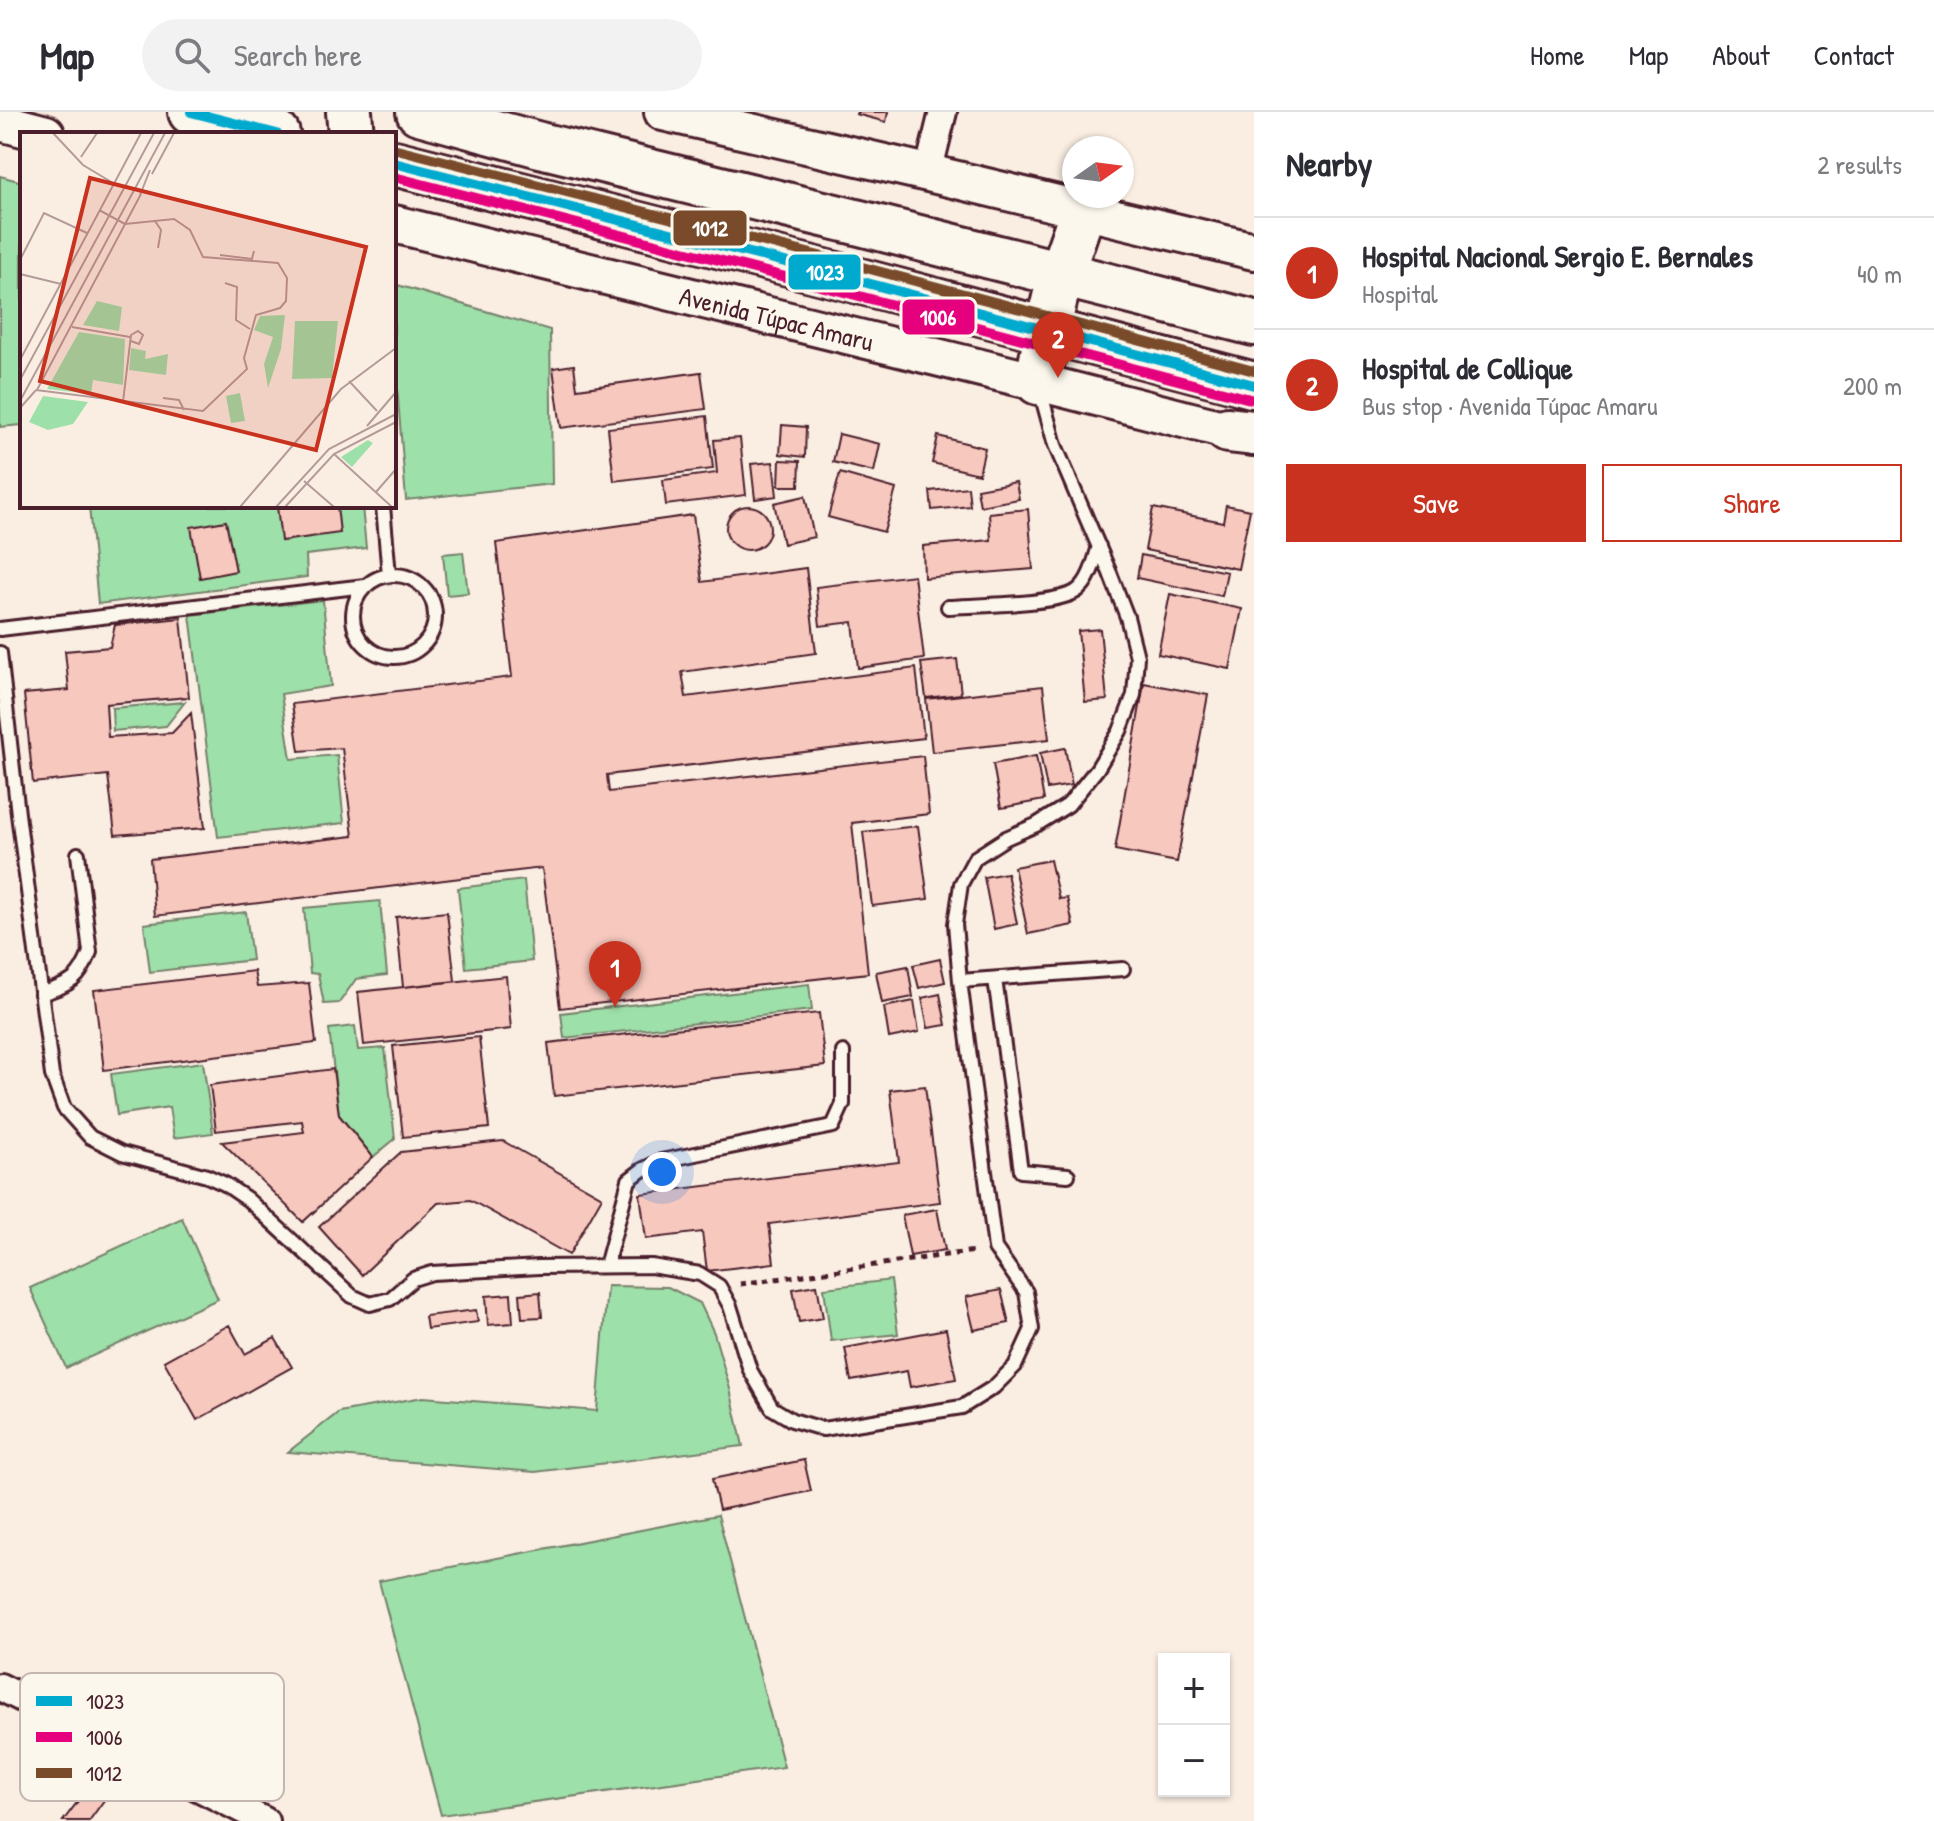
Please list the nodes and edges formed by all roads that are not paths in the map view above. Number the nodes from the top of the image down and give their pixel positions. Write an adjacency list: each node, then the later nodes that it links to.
1 (191, 112): 9 (highway)
2 (349, 112): 10 (highway)
3 (419, 112): 7 (highway)
4 (663, 112): 12 (street)
5 (943, 112): 12 (street)
6 (0, 122): 8 (street)
7 (543, 129): 16 (highway)
8 (38, 132)
9 (269, 132)
10 (351, 132)
11 (396, 164): 18 (highway)
12 (928, 173): 13 (street)
13 (1083, 210): 15 (street); 16 (highway)
14 (396, 224): 19 (street, Avenida Túpac Amaru)
15 (1254, 251)
16 (1061, 273): 17 (highway); 18 (highway)
17 (1254, 323)
18 (1047, 331): 19 (highway); 20 (highway)
19 (1038, 382): 21 (street, Avenida Túpac Amaru); 23 (lane)
20 (1254, 385)
21 (1245, 433)
22 (383, 508): 24 (lane)
23 (1099, 546): 26 (lane); 32 (lane)
24 (389, 575): 25 (lane); 25 (lane)
25 (365, 586): 27 (lane)
26 (948, 607)
27 (0, 629)
28 (0, 653): 33 (lane)
29 (78, 854): 33 (lane)
30 (1123, 969): 31 (lane)
31 (995, 979): 32 (lane); 35 (lane)
32 (960, 981): 36 (lane)
33 (41, 994): 36 (lane)
34 (843, 1052): 36 (lane)
35 (1068, 1175)
36 (606, 1266)
37 (0, 1687): 38 (street)
38 (20, 1697)
39 (225, 1801): 40 (street)
40 (265, 1821)

